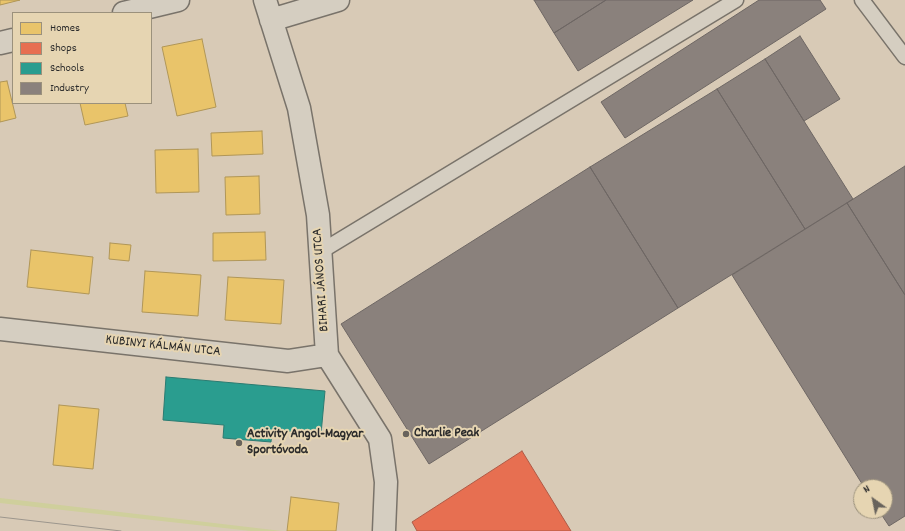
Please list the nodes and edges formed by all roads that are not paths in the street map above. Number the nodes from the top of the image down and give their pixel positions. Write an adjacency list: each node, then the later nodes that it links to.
1 (178, 0): 6 (street)
2 (338, 0): 5 (street, BIHARI JÁNOS UTCA)
3 (736, 0): 10 (lane)
4 (862, 0): 9 (lane)
5 (268, 10): 10 (street, BIHARI JÁNOS UTCA)
6 (128, 12)
7 (12, 40): 8 (street)
8 (0, 43)
9 (904, 52)
10 (320, 252): 12 (street, BIHARI JÁNOS UTCA)
11 (0, 329): 12 (street, KUBINYI KÁLMÁN UTCA)
12 (327, 355): 13 (street, BIHARI JÁNOS UTCA)
13 (384, 531)

